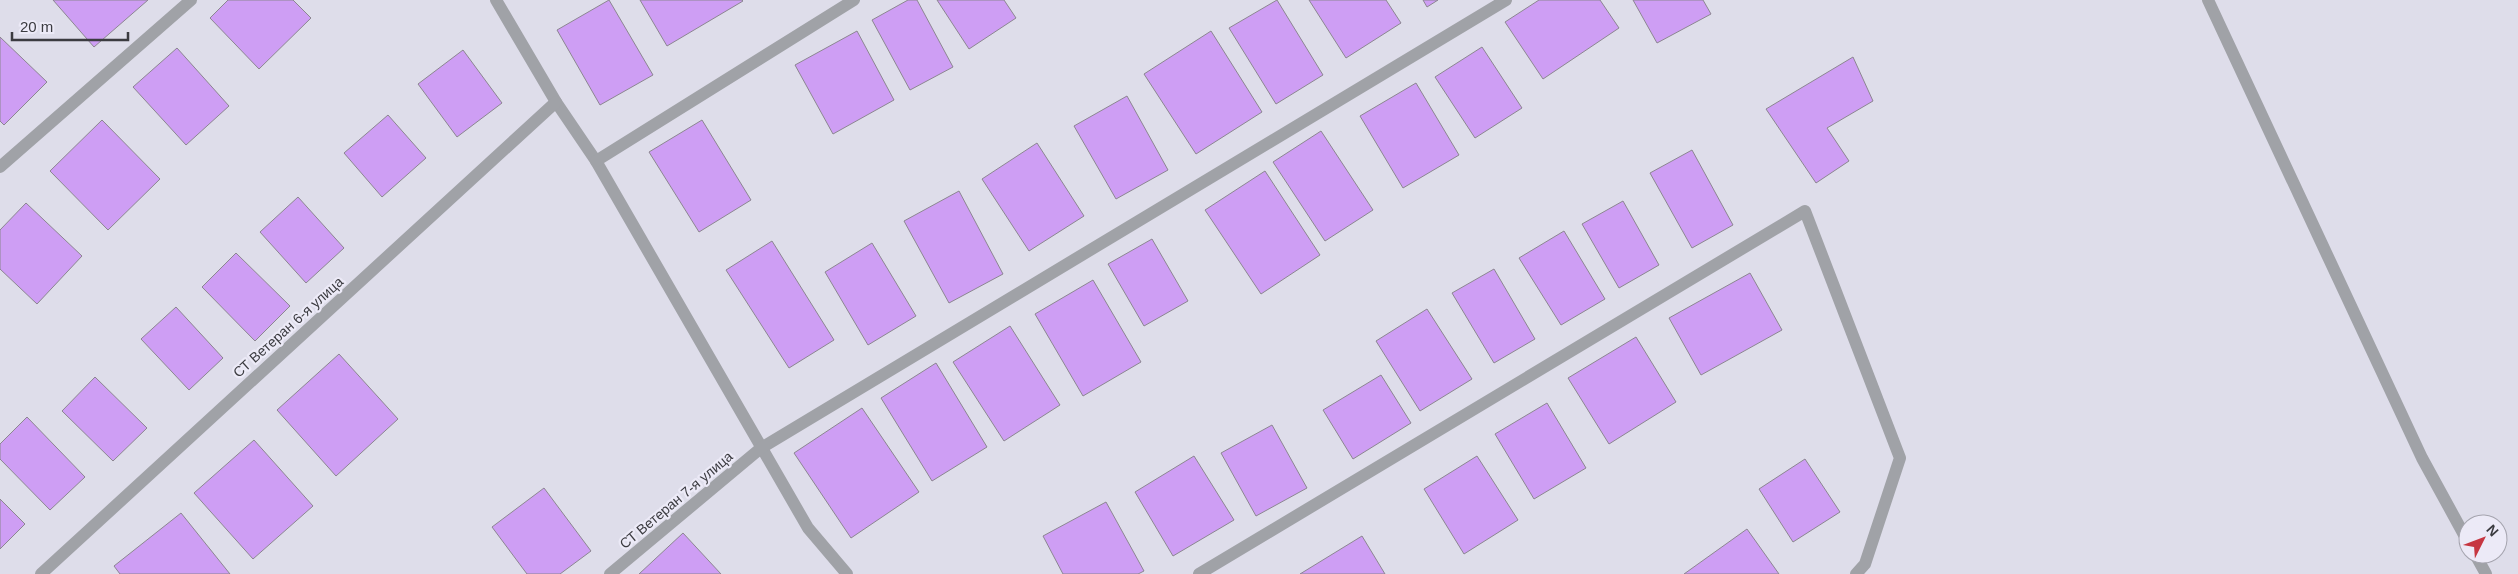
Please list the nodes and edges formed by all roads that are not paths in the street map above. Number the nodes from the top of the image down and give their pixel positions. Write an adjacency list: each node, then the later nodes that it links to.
1 (191, 0): 8 (street)
2 (496, 0): 6 (street)
3 (854, 0): 7 (street)
4 (1506, 0): 9 (street, СТ Ветеран 7-я улица)
5 (2208, 0): 10 (street)
6 (556, 102): 7 (street); 11 (street, СТ Ветеран 6-я улица)
7 (596, 161): 9 (street)
8 (0, 167)
9 (762, 448): 12 (street, СТ Ветеран 7-я улица); 13 (street)
10 (2458, 524)
11 (41, 574)
12 (610, 574)
13 (847, 574)
14 (1198, 574): 15 (street)
15 (1856, 574)

